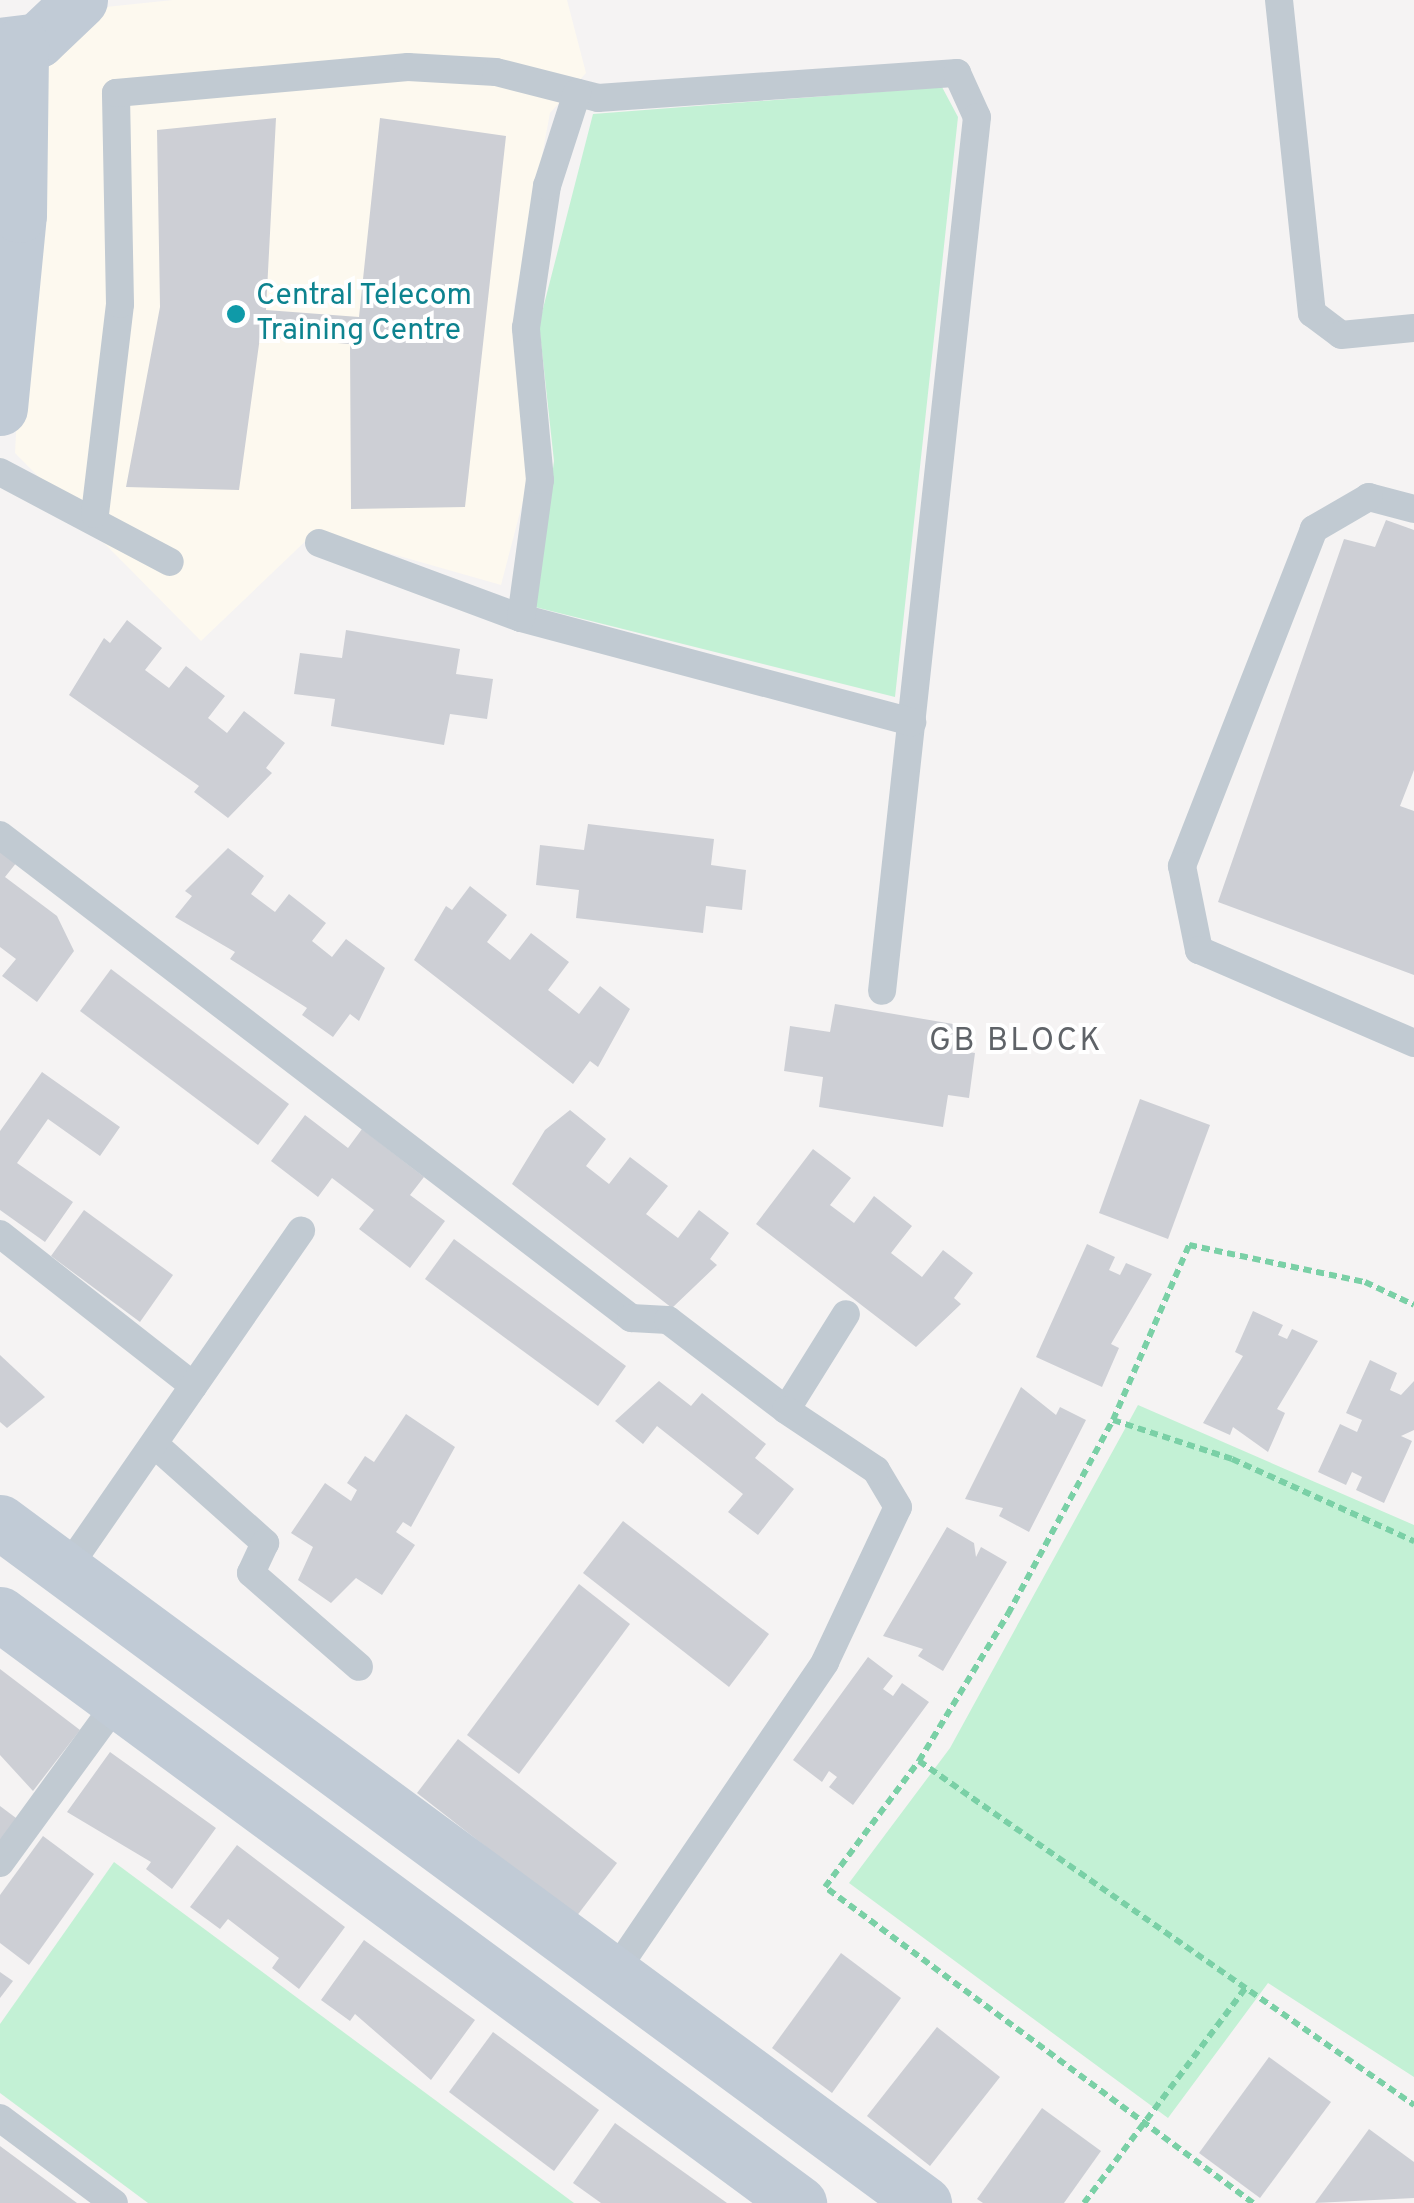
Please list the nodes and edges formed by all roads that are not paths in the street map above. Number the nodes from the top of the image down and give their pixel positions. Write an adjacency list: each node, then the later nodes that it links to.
1 (80, 0): 3 (street)
2 (1279, 0): 5 (lane)
3 (10, 44): 6 (street)
4 (577, 93): 9 (lane); 12 (lane); 13 (lane)
5 (1414, 328)
6 (0, 408)
7 (0, 472): 9 (lane)
8 (1414, 509): 16 (lane)
9 (95, 514): 11 (lane)
10 (319, 542): 12 (lane)
11 (170, 562)
12 (521, 618): 13 (lane)
13 (912, 722): 15 (lane)
14 (0, 835): 21 (lane)
15 (882, 991)
16 (1414, 1043)
17 (301, 1230): 20 (lane)
18 (0, 1234): 20 (lane)
19 (846, 1314): 21 (lane)
20 (194, 1386): 22 (lane)
21 (786, 1410): 29 (lane)
22 (154, 1444): 24 (lane); 26 (lane)
23 (0, 1522): 24 (street)
24 (66, 1570): 29 (street)
25 (0, 1614): 27 (street)
26 (359, 1667)
27 (118, 1702): 28 (lane); 30 (street)
28 (0, 1862)
29 (625, 1982): 30 (street); 34 (street)
30 (596, 2053): 33 (street)
31 (0, 2118): 32 (lane)
32 (114, 2203)
33 (799, 2203)
34 (924, 2203)

